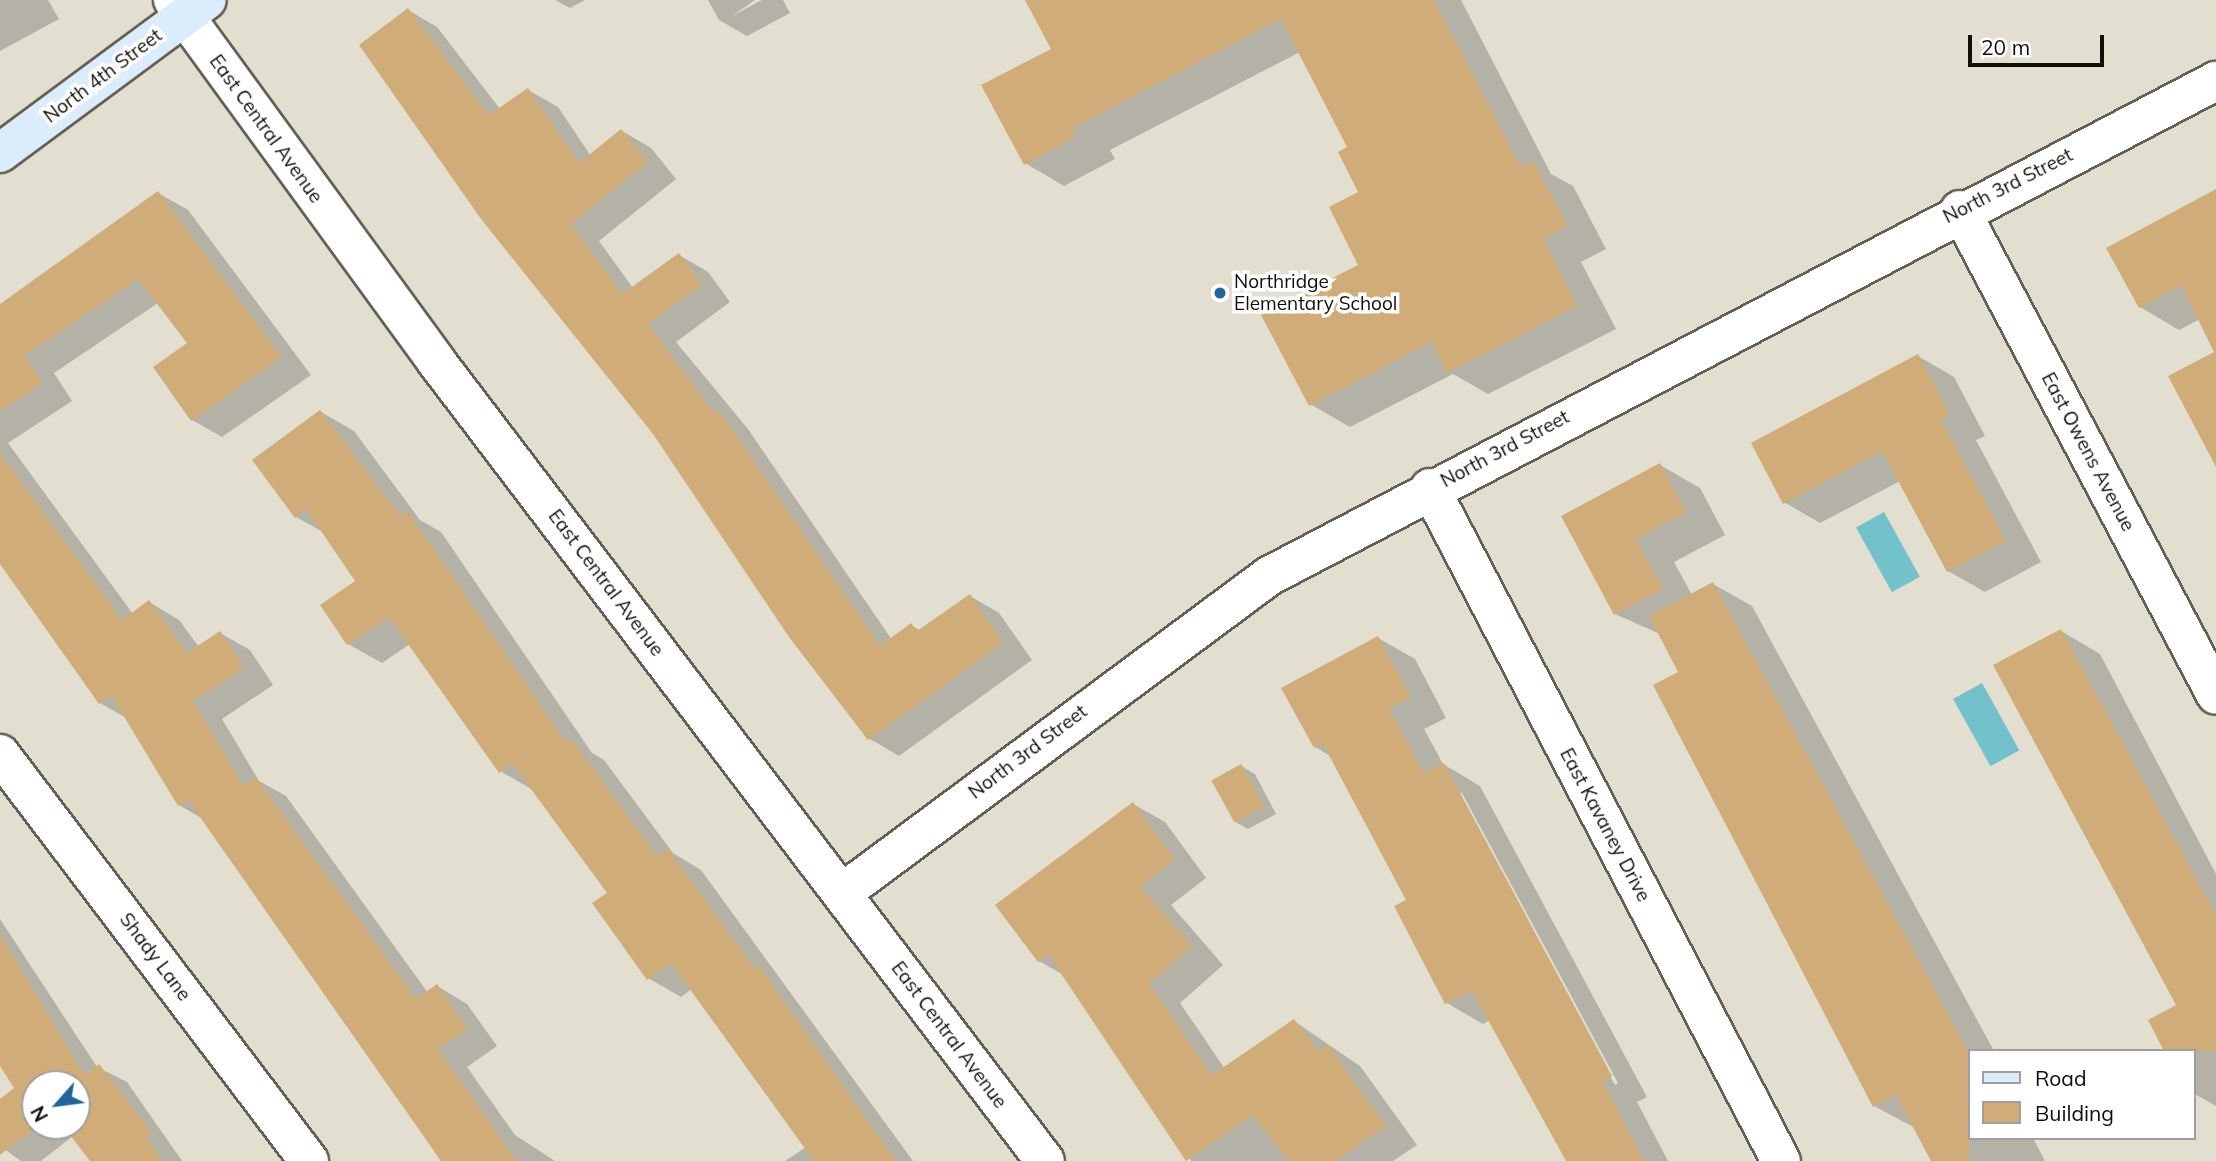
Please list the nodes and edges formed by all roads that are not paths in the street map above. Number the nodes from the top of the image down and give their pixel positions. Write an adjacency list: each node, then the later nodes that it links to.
1 (188, 5): 3 (street, North 4th Street); 8 (street, East Central Avenue)
2 (2216, 81): 4 (street, North 3rd Street)
3 (0, 153)
4 (1961, 210): 5 (street, North 3rd Street); 6 (street, East Owens Avenue)
5 (1430, 488): 8 (street, North 3rd Street); 11 (street, East Kavaney Drive)
6 (2216, 695)
7 (0, 754): 9 (street, Shady Lane)
8 (842, 893): 10 (street, East Central Avenue)
9 (309, 1161)
10 (1045, 1161)
11 (1781, 1161)

